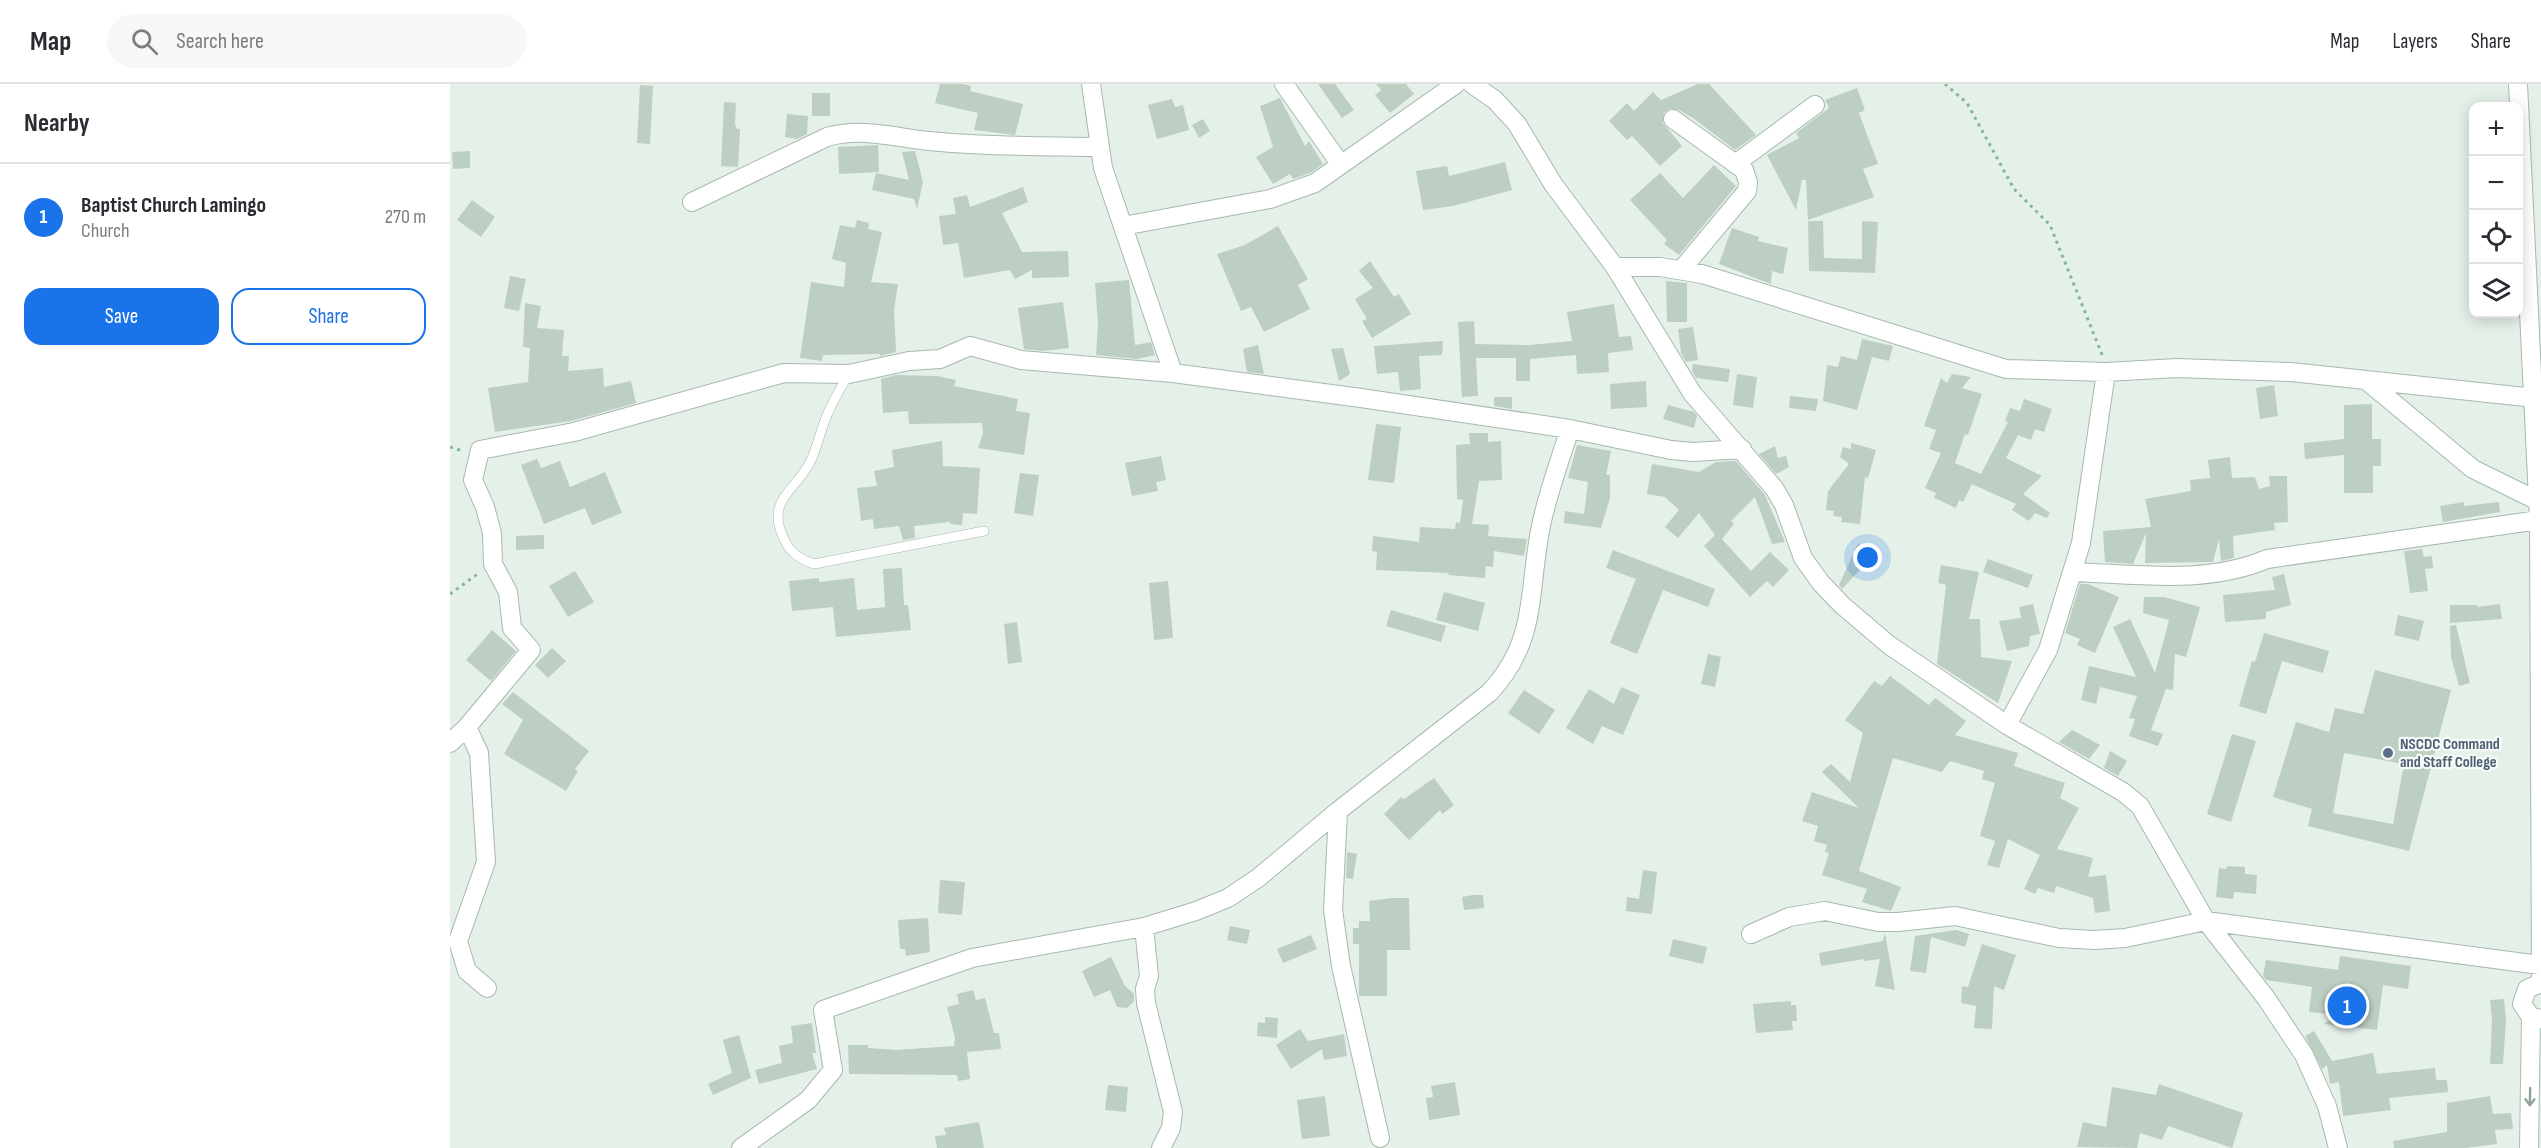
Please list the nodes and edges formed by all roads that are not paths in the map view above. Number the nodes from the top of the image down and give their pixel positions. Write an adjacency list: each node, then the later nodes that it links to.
1 (1091, 84): 8 (street)
2 (1284, 84): 10 (street)
3 (1456, 84): 10 (street)
4 (1472, 84): 13 (street)
5 (2518, 84): 19 (street)
6 (1815, 105): 9 (street)
7 (1673, 119): 9 (street)
8 (1099, 147): 11 (street); 12 (street)
9 (1736, 164): 14 (street)
10 (1341, 165): 12 (street)
11 (692, 202)
12 (1123, 226): 16 (street)
13 (1615, 267): 14 (street); 21 (street)
14 (1682, 269): 15 (street)
15 (2106, 372): 18 (street); 24 (street)
16 (1173, 373): 17 (street); 20 (street)
17 (849, 374): 23 (lane); 26 (street)
18 (2367, 381): 19 (street); 22 (street)
19 (2535, 398): 22 (street)
20 (1570, 429): 21 (street); 28 (street)
21 (1742, 449): 25 (street)
22 (2539, 509): 24 (street); 32 (street)
23 (984, 531)
24 (2072, 572): 25 (street)
25 (2007, 725): 29 (street)
26 (467, 727): 27 (street); 33 (street)
27 (450, 743)
28 (1338, 811): 30 (street); 35 (street)
29 (2206, 921): 31 (street); 32 (street); 38 (street)
30 (1144, 927): 36 (street); 37 (street)
31 (1751, 934)
32 (2541, 975): 34 (street)
33 (487, 988)
34 (2536, 1018): 39 (street, one-way to 39)
35 (1380, 1137)
36 (741, 1148)
37 (1161, 1148)
38 (2338, 1148)
39 (2529, 1148)

